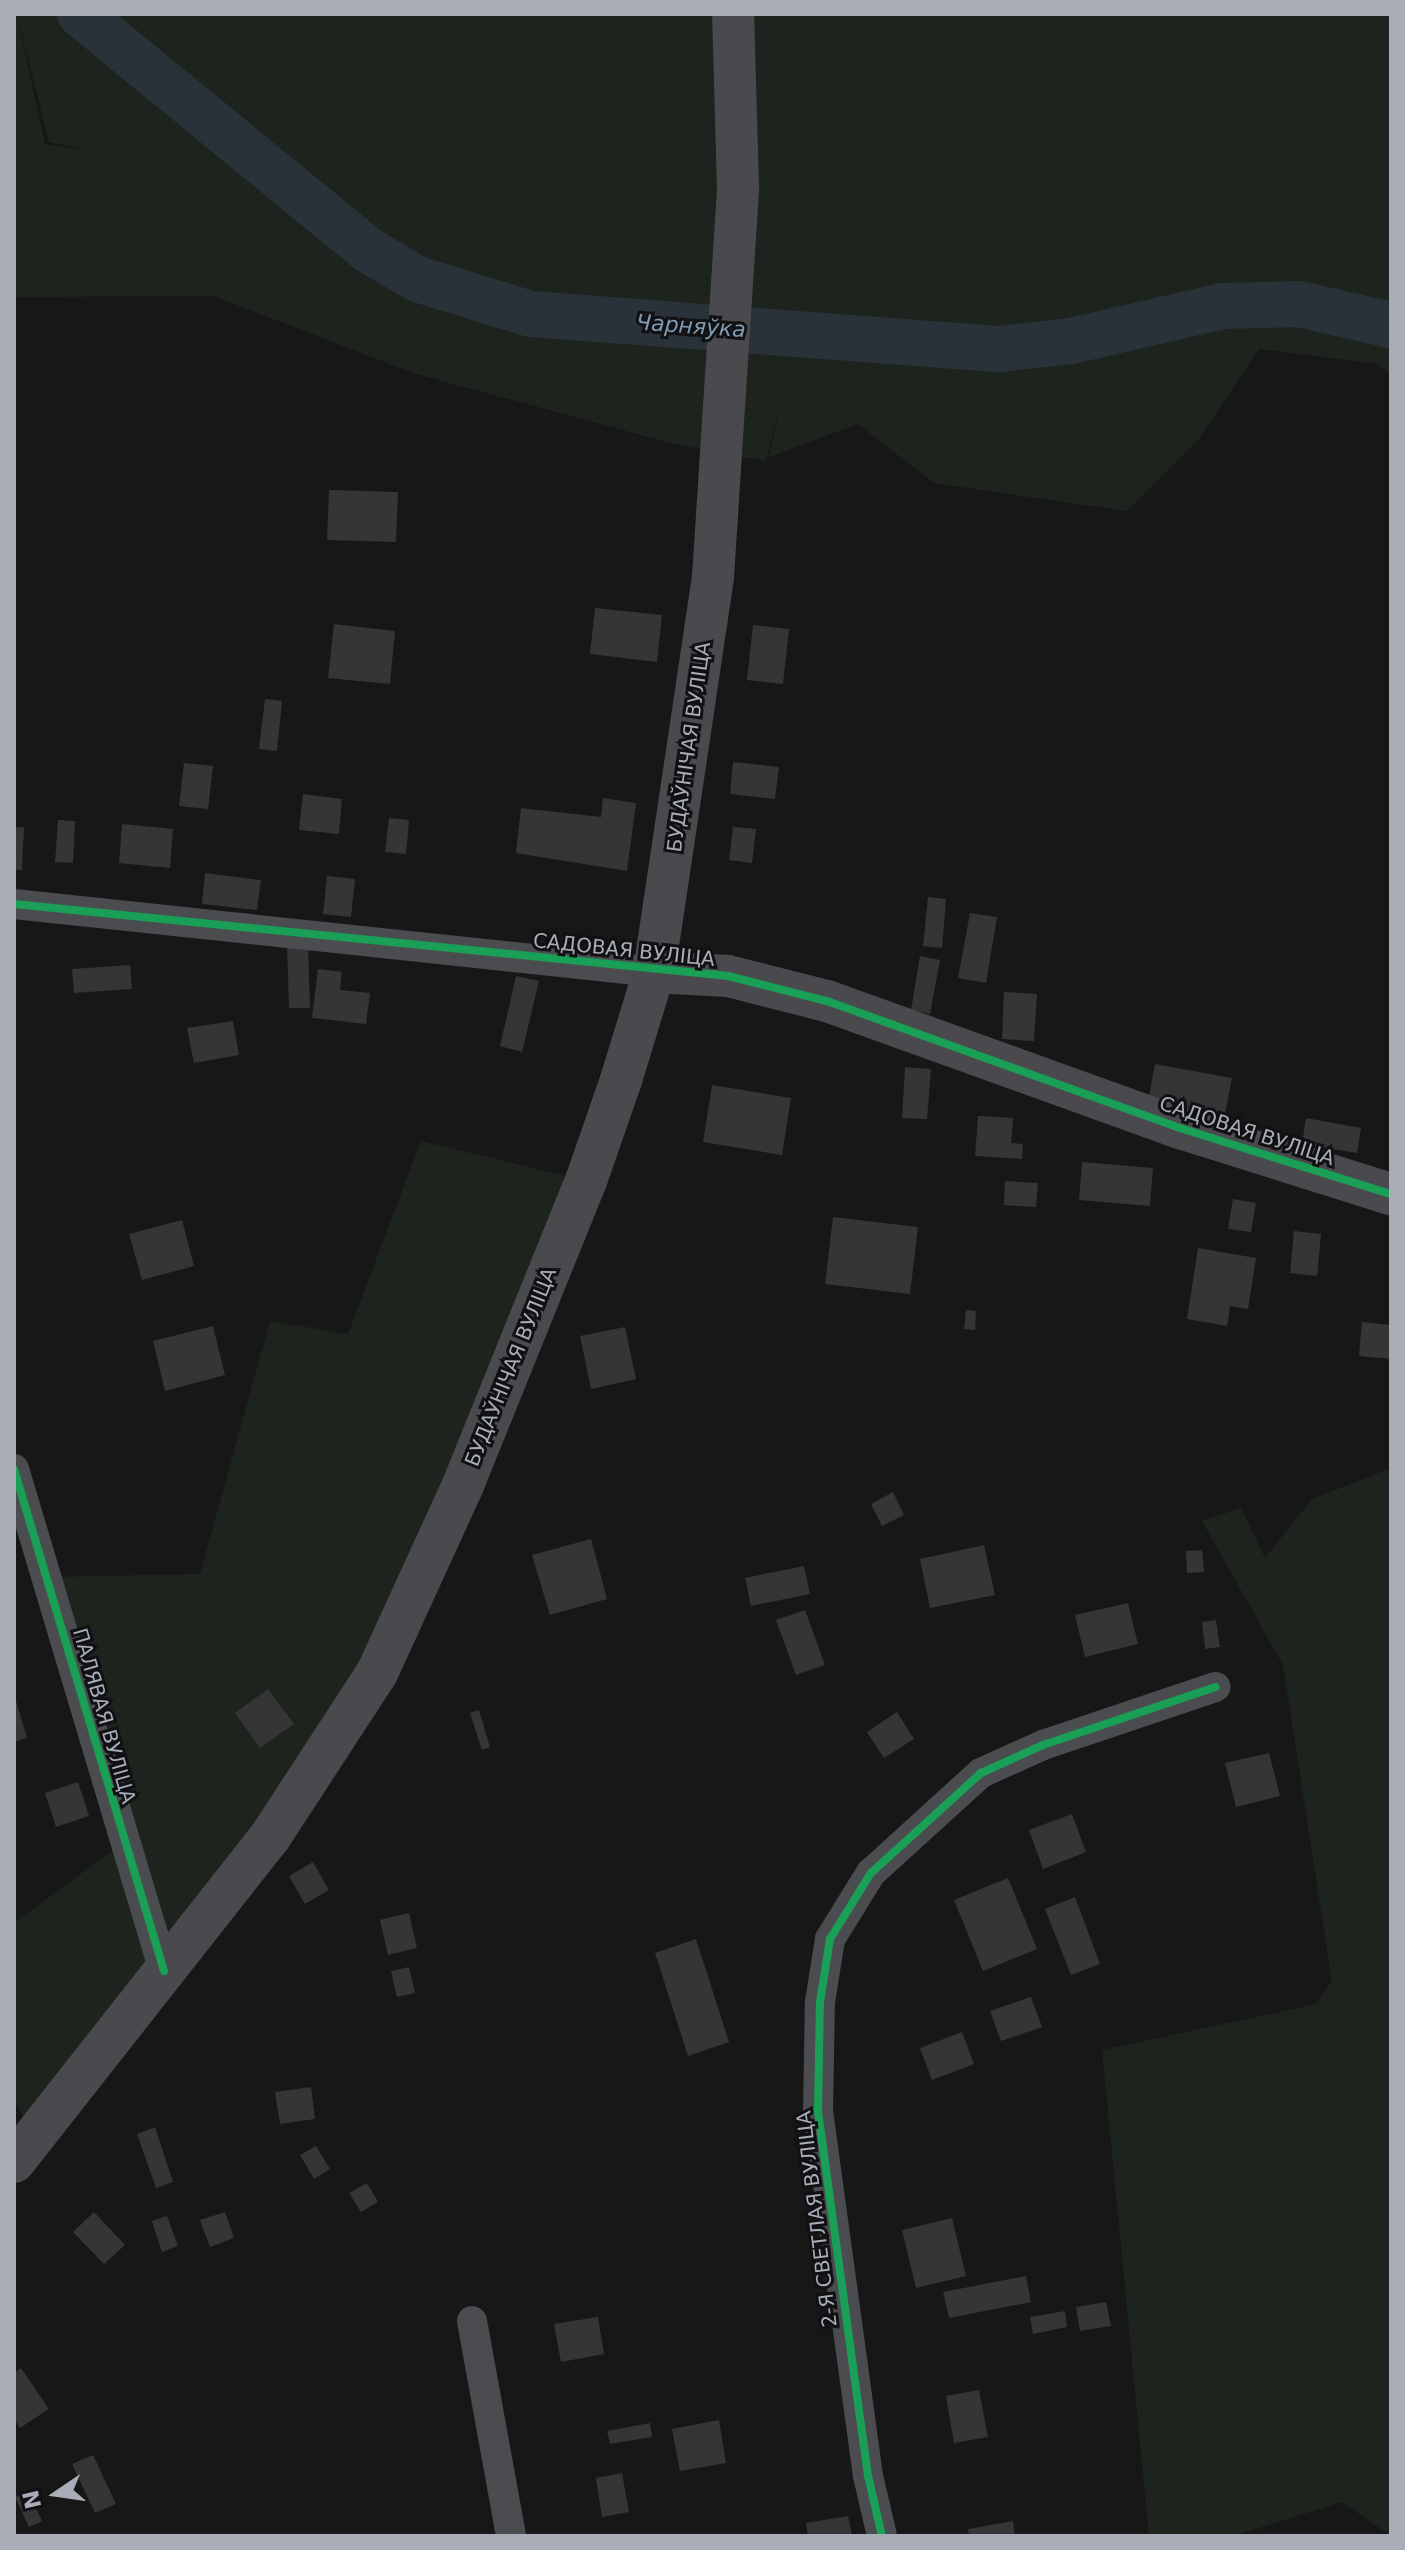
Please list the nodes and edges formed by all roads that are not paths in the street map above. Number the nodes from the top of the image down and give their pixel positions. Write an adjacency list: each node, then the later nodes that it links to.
1 (733, 14): 3 (main road, БУДАЎНІЧАЯ ВУЛІЦА)
2 (14, 904): 3 (street, САДОВАЯ ВУЛІЦА)
3 (654, 972): 4 (main road, САДОВАЯ ВУЛІЦА); 7 (main road, БУДАЎНІЧАЯ ВУЛІЦА)
4 (1391, 1194)
5 (14, 1469): 7 (street, ПАЛЯВАЯ ВУЛІЦА)
6 (1215, 1687): 11 (street, 2-Я СВЕТЛАЯ ВУЛІЦА)
7 (164, 1971): 8 (main road, БУДАЎНІЧАЯ ВУЛІЦА)
8 (14, 2162)
9 (472, 2321): 10 (street)
10 (511, 2536)
11 (882, 2536)

